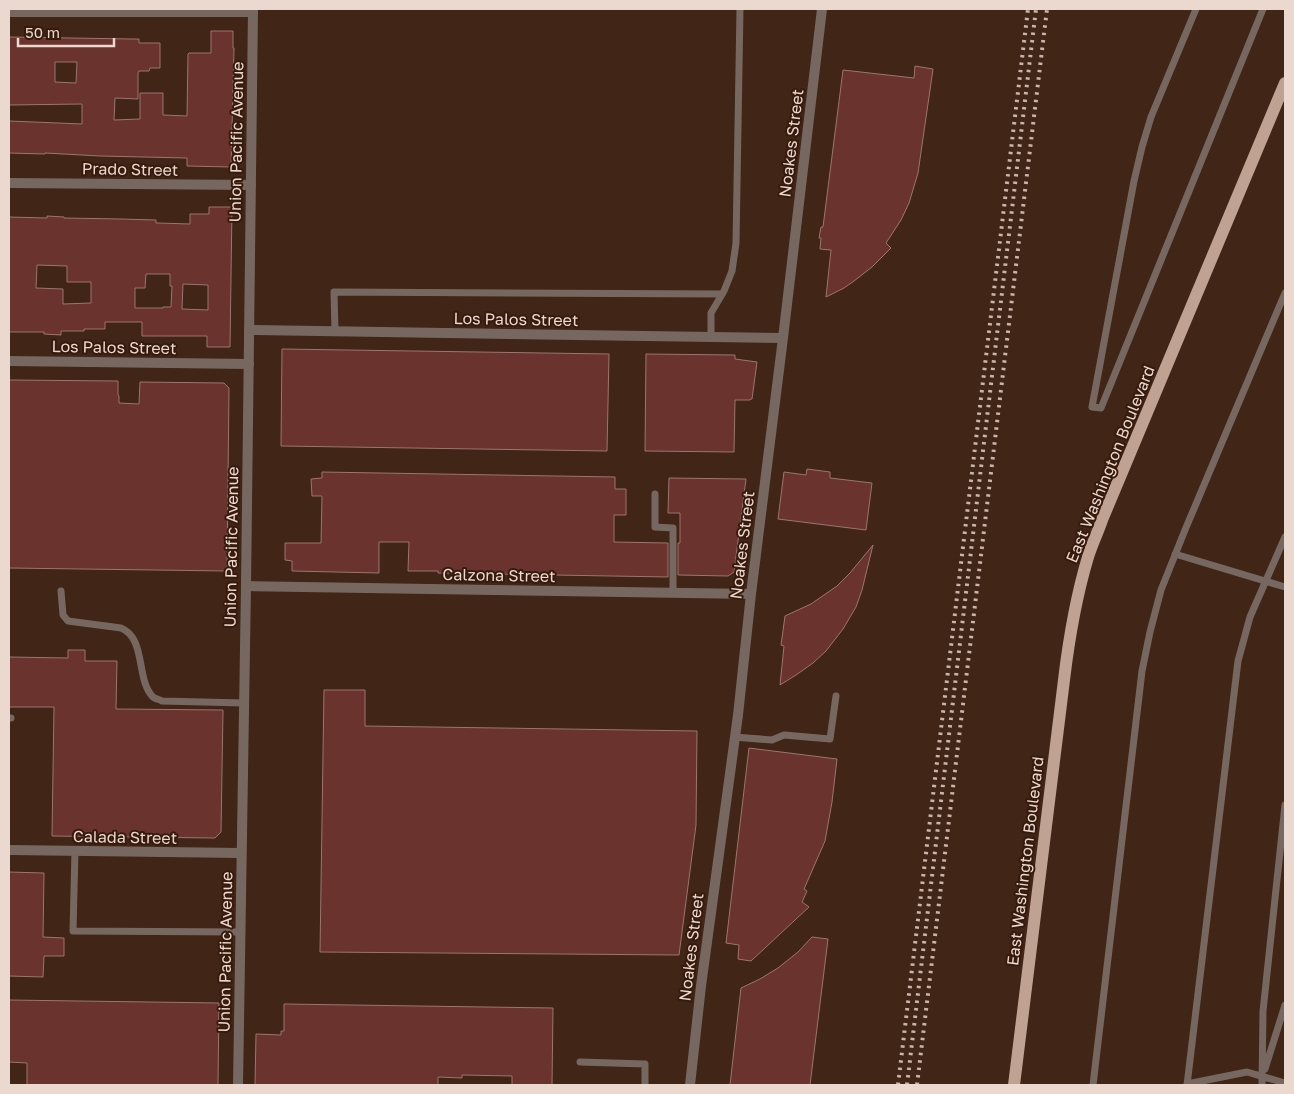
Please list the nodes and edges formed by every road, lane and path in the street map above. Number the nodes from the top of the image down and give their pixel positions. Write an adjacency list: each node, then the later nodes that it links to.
1 (740, 9): 10 (lane)
2 (822, 9): 15 (street, Noakes Street)
3 (1196, 9): 4 (lane)
4 (1263, 9)
5 (253, 10): 6 (street); 9 (street, Union Pacific Avenue)
6 (9, 12)
7 (1285, 83): 42 (main road, East Washington Boulevard)
8 (9, 183): 9 (street, Prado Street)
9 (250, 185): 12 (street, Union Pacific Avenue)
10 (722, 294): 13 (lane); 14 (lane)
11 (1285, 294): 20 (lane)
12 (250, 330): 13 (street, Los Palos Street); 17 (street, Union Pacific Avenue)
13 (335, 332): 14 (street, Los Palos Street)
14 (711, 336): 15 (street, Los Palos Street)
15 (783, 338): 26 (street, Noakes Street)
16 (9, 361): 17 (street, Los Palos Street)
17 (249, 364): 22 (street, Union Pacific Avenue)
18 (655, 494): 25 (lane)
19 (1285, 537): 21 (lane)
20 (1175, 554): 21 (lane); 43 (lane)
21 (1265, 582): 23 (lane); 44 (lane)
22 (246, 586): 25 (street, Calzona Street); 28 (street, Union Pacific Avenue)
23 (1285, 587)
24 (61, 591): 28 (lane)
25 (673, 593): 26 (street, Calzona Street)
26 (751, 594): 29 (street, Noakes Street)
27 (836, 696): 29 (lane)
28 (244, 703): 33 (street, Union Pacific Avenue)
29 (734, 736): 41 (street, Noakes Street)
30 (1285, 805): 37 (lane)
31 (9, 850): 32 (street, Calada Street)
32 (75, 851): 33 (street, Calada Street); 34 (lane)
33 (241, 853): 34 (street, Union Pacific Avenue)
34 (240, 932): 39 (street, Union Pacific Avenue)
35 (1285, 1005): 37 (lane)
36 (580, 1062): 40 (lane)
37 (1262, 1077): 38 (lane); 44 (lane); 45 (lane)
38 (1285, 1083)
39 (238, 1085)
40 (645, 1085)
41 (690, 1085)
42 (1014, 1085)
43 (1093, 1085)
44 (1187, 1085)
45 (1262, 1085)

